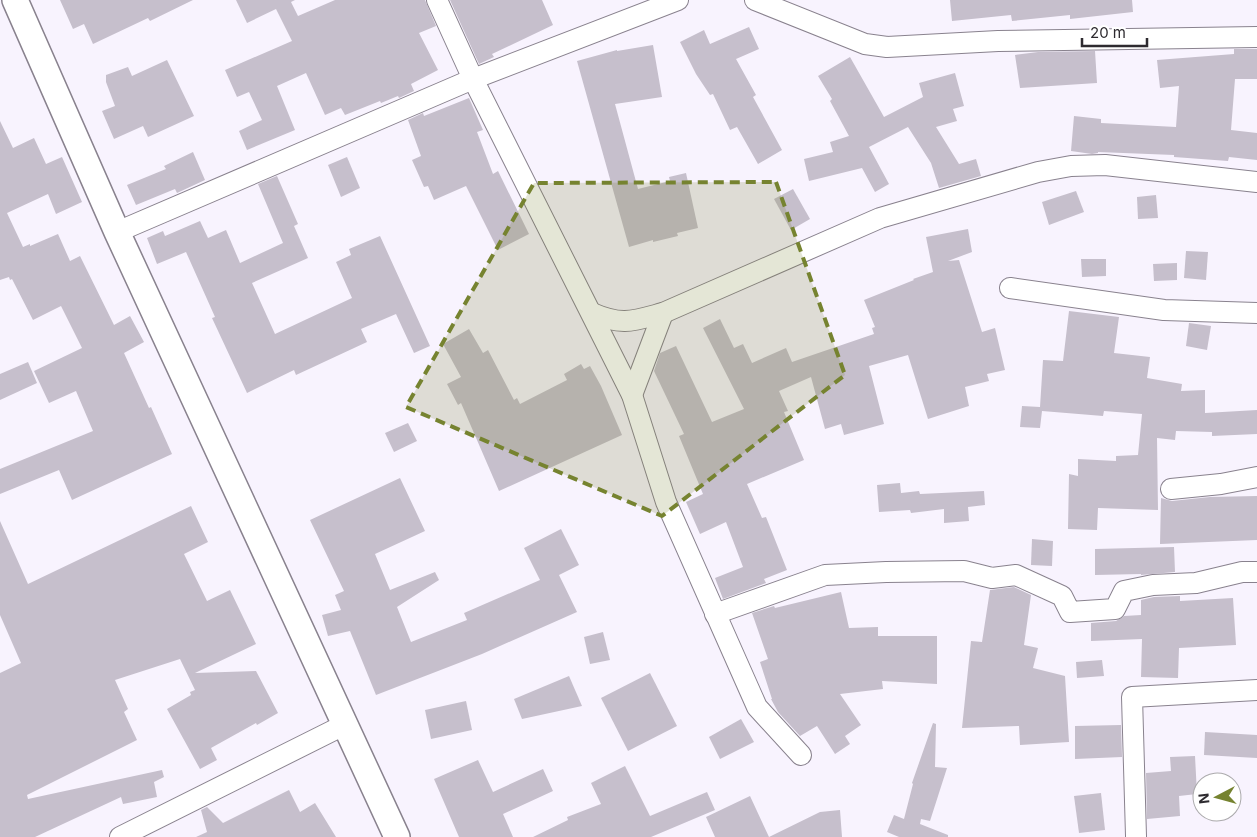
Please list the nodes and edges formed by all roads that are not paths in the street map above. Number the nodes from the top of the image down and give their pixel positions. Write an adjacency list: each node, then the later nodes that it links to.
1 (15, 0): 8 (street)
2 (437, 0): 6 (street)
3 (678, 0): 6 (street)
4 (756, 0): 5 (street)
5 (1257, 37)
6 (473, 79): 8 (street); 10 (street)
7 (1257, 182): 11 (street)
8 (117, 232): 19 (street)
9 (1010, 288): 12 (street)
10 (592, 313): 11 (street); 13 (street)
11 (663, 313): 13 (street)
12 (1257, 313)
13 (632, 395): 17 (street)
14 (1257, 477): 15 (street)
15 (1171, 489)
16 (1257, 572): 17 (street)
17 (715, 614): 20 (street)
18 (1257, 690): 21 (street)
19 (344, 725): 22 (street); 23 (street)
20 (801, 755)
21 (1136, 836)
22 (120, 837)
23 (397, 837)

